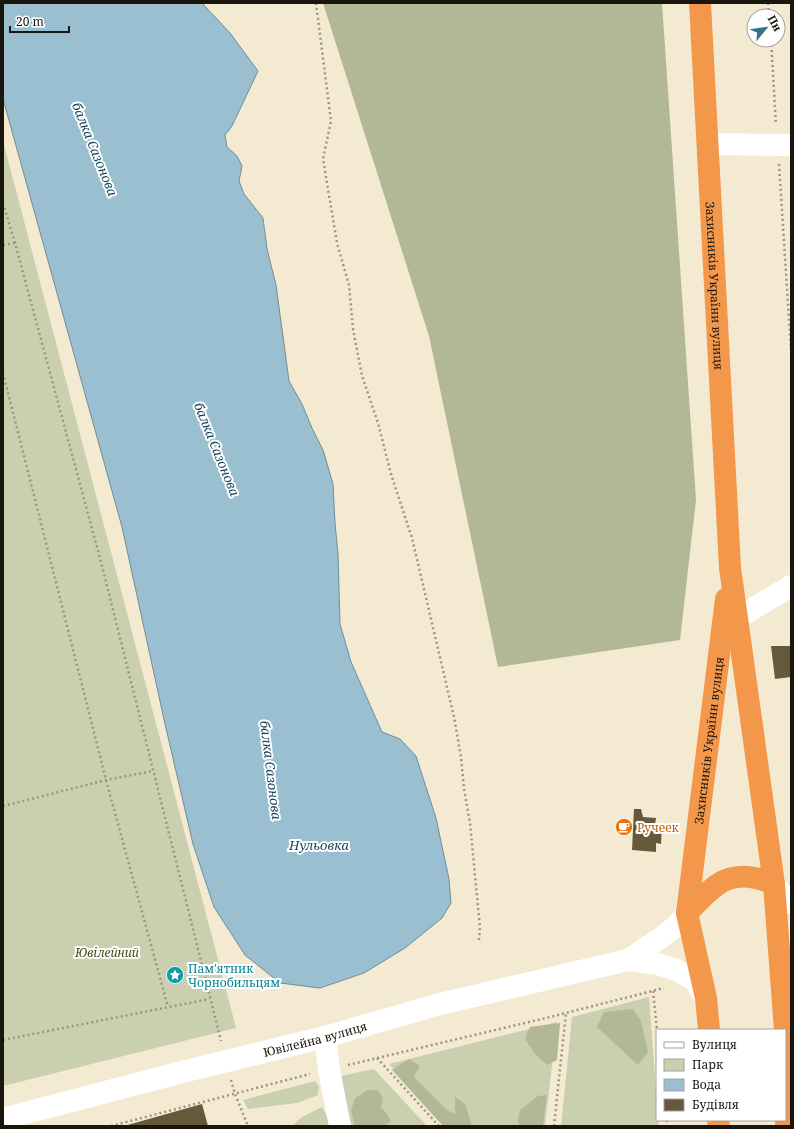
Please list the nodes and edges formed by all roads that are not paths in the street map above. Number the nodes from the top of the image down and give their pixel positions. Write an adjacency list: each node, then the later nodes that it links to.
1 (700, 3): 2 (highway, Захисників України вулиця)
2 (708, 144): 3 (street); 4 (highway, Захисників України вулиця)
3 (784, 145)
4 (730, 568): 6 (highway, Захисників України вулиця); 9 (highway, Захисників України вулиця)
5 (791, 586): 6 (street)
6 (737, 618): 7 (highway, Захисників України вулиця)
7 (774, 884): 8 (street); 9 (highway); 13 (highway, Захисників України вулиця)
8 (791, 903)
9 (687, 913): 10 (street, Ювілейна вулиця); 11 (highway, Захисників України вулиця)
10 (628, 960): 11 (street, Ювілейна вулиця); 14 (street, Ювілейна вулиця)
11 (706, 998): 12 (highway, Захисників України вулиця)
12 (709, 1029)
13 (785, 1029)
14 (325, 1036): 17 (street, Ювілейна вулиця); 18 (street)
15 (786, 1048): 16 (highway)
16 (788, 1075): 19 (highway)
17 (3, 1119)
18 (340, 1126)
19 (786, 1126)

